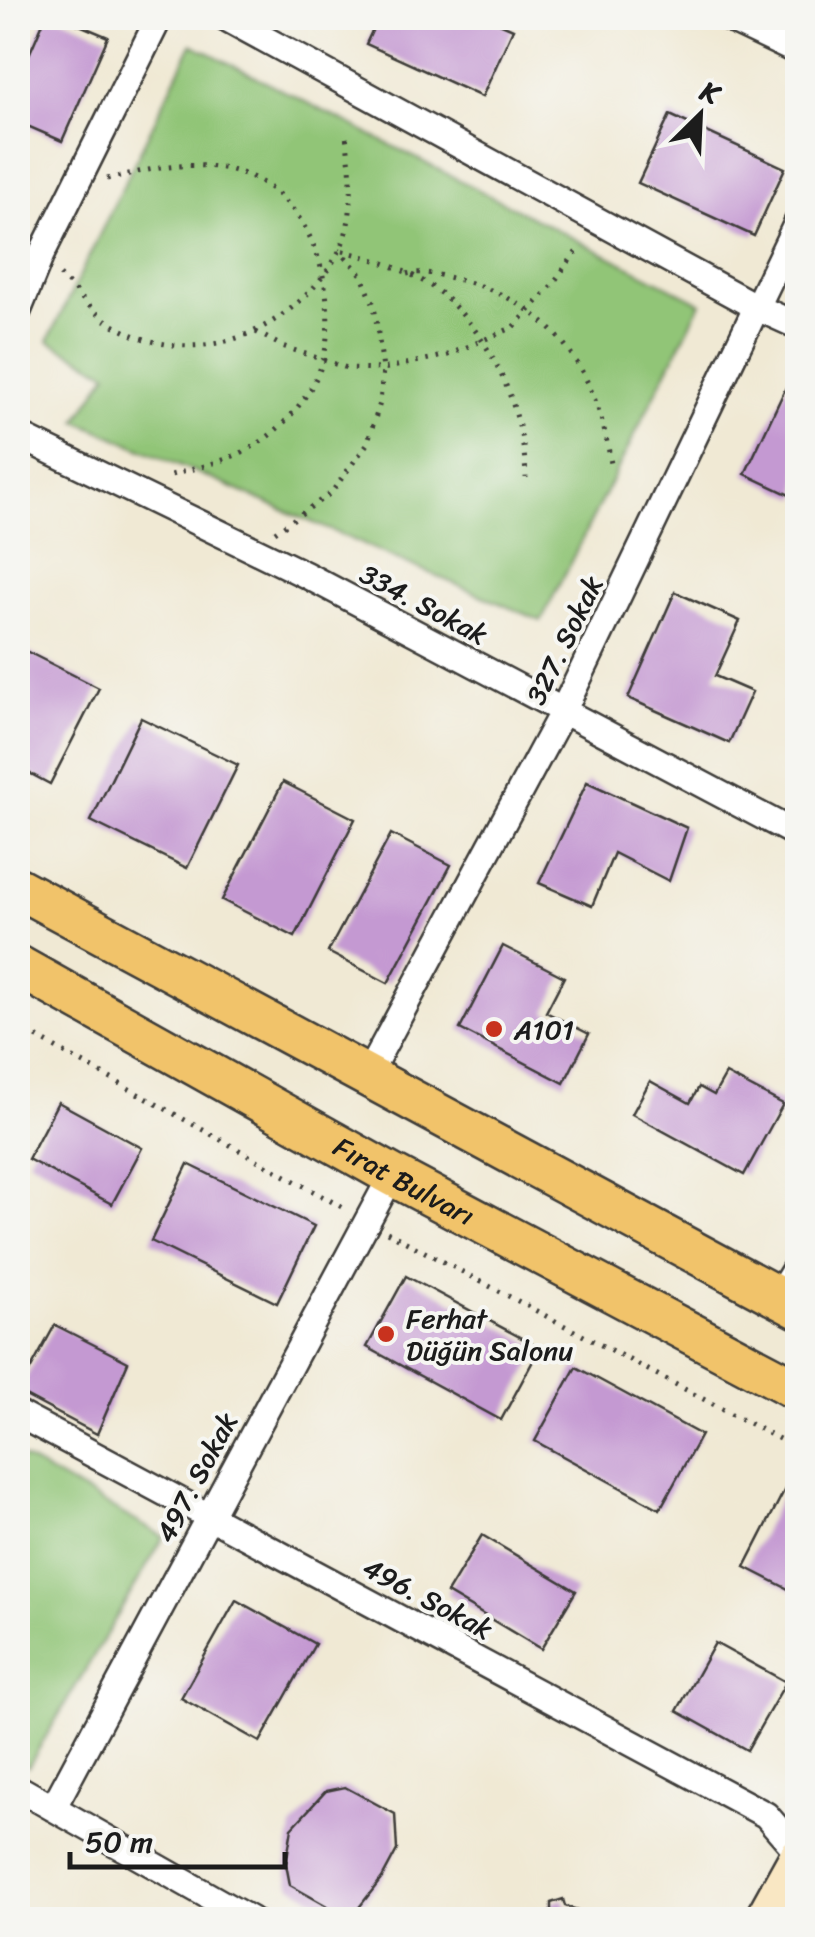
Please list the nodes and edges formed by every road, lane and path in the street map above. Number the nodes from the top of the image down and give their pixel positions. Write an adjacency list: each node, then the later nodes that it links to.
1 (158, 18): 6 (street)
2 (226, 18): 13 (street)
3 (728, 18): 4 (street)
4 (798, 52)
5 (346, 136): 9 (path)
6 (75, 187): 10 (street); 12 (path)
7 (798, 221): 13 (street, 327. Sokak)
8 (579, 248): 14 (path)
9 (339, 250): 11 (path); 12 (path); 20 (path)
10 (41, 255): 15 (street); 17 (path)
11 (406, 274): 14 (path); 18 (path)
12 (324, 275): 17 (path); 19 (path)
13 (758, 308): 16 (street); 26 (street, 327. Sokak)
14 (530, 310): 18 (path); 22 (path)
15 (18, 311)
16 (798, 326)
17 (256, 332): 19 (path)
18 (482, 343): 20 (path); 23 (path)
19 (323, 358): 20 (path); 24 (path)
20 (383, 369): 25 (path)
21 (18, 435): 24 (street, 334. Sokak)
22 (611, 464)
23 (526, 478)
24 (127, 487): 25 (street, 334. Sokak)
25 (251, 548): 26 (street, 334. Sokak)
26 (562, 713): 27 (street, 334. Sokak); 31 (street, 327. Sokak)
27 (798, 835)
28 (18, 888): 31 (main road)
29 (18, 966): 32 (main road, Fırat Bulvarı)
30 (18, 1027): 33 (path)
31 (367, 1076): 34 (main road)
32 (392, 1175): 33 (street, 497. Sokak); 35 (main road, Fırat Bulvarı)
33 (367, 1222): 37 (path); 38 (street, 497. Sokak)
34 (791, 1290)
35 (798, 1390)
36 (18, 1414): 38 (street, 496. Sokak)
37 (798, 1449)
38 (210, 1514): 40 (street, 497. Sokak); 41 (street, 496. Sokak)
39 (18, 1788): 40 (street)
40 (53, 1808): 42 (street)
41 (798, 1853): 43 (street)
42 (251, 1920)
43 (762, 1920)

